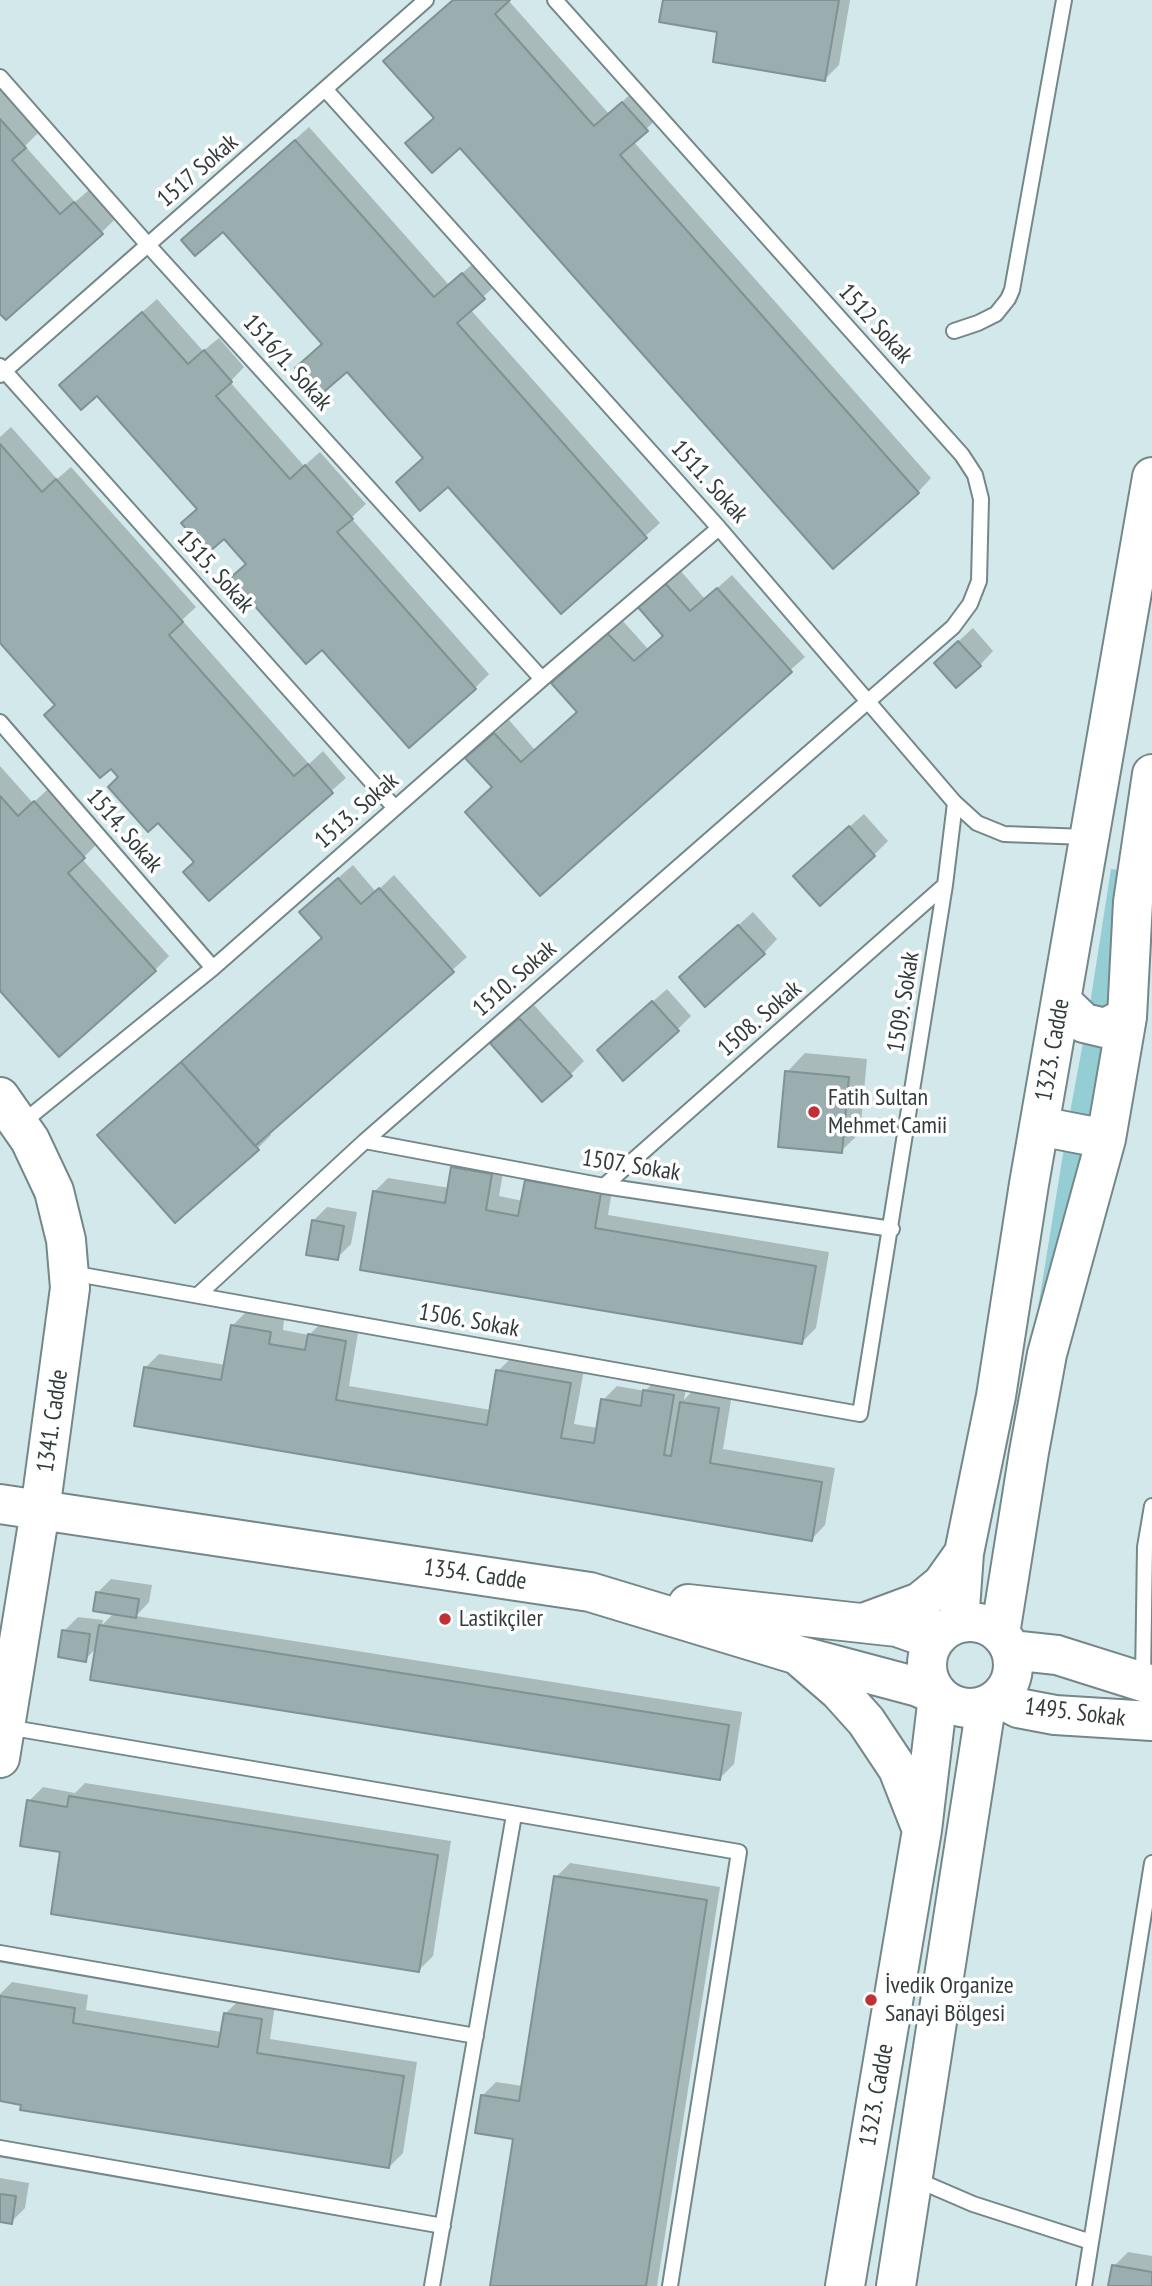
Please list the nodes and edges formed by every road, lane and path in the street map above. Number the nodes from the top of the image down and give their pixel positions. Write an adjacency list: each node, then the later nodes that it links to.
1 (426, 0): 5 (lane, 1517 Sokak)
2 (555, 0): 12 (lane, 1512 Sokak)
3 (1064, 0): 7 (lane)
4 (0, 77): 6 (lane, 1516/1. Sokak)
5 (325, 89): 6 (lane, 1517 Sokak); 10 (lane, 1511. Sokak)
6 (148, 244): 8 (lane, 1517 Sokak); 11 (lane, 1516/1. Sokak)
7 (954, 331)
8 (2, 371): 16 (lane, 1515. Sokak)
9 (1152, 477): 17 (main road, 1323. Cadde)
10 (719, 528): 11 (lane, 1513. Sokak); 12 (lane, 1511. Sokak)
11 (542, 679): 16 (lane, 1513. Sokak)
12 (866, 701): 15 (lane, 1511. Sokak); 26 (lane, 1510. Sokak)
13 (0, 722): 20 (lane, 1514. Sokak)
14 (1152, 774): 18 (main road)
15 (955, 803): 17 (lane, 1511. Sokak); 19 (lane, 1509. Sokak)
16 (395, 808): 20 (lane, 1513. Sokak)
17 (1090, 838): 18 (main road); 21 (main road, 1323. Cadde)
18 (1141, 846): 22 (main road)
19 (945, 885): 27 (lane, 1508. Sokak); 28 (lane, 1509. Sokak)
20 (213, 968): 23 (lane, 1513. Sokak)
21 (1062, 1002): 22 (main road); 24 (main road, 1323. Cadde)
22 (1127, 1017): 25 (main road)
23 (10, 1111): 29 (main road, 1341. Cadde)
24 (1039, 1126): 25 (main road); 35 (main road, 1323. Cadde)
25 (1106, 1139): 39 (main road)
26 (365, 1141): 27 (lane, 1507. Sokak); 30 (lane, 1510. Sokak)
27 (604, 1186): 28 (lane, 1507. Sokak)
28 (892, 1229): 31 (lane, 1509. Sokak)
29 (69, 1272): 30 (lane, 1506. Sokak); 34 (main road, 1341. Cadde)
30 (198, 1296): 31 (lane, 1506. Sokak)
31 (860, 1414)
32 (0, 1504): 34 (main road, 1354. Cadde)
33 (1152, 1506): 41 (lane)
34 (40, 1511): 36 (main road, 1354. Cadde); 45 (main road, 1341. Cadde)
35 (964, 1553): 37 (main road); 38 (main road, 1323. Cadde)
36 (590, 1592): 37 (main road); 40 (main road, 1354. Cadde)
37 (862, 1623): 38 (main road)
38 (947, 1632): 39 (main road); 42 (main road)
39 (1005, 1642): 41 (main road, 1495. Sokak); 43 (main road)
40 (798, 1655): 42 (main road, 1354. Cadde); 47 (main road)
41 (1148, 1683)
42 (938, 1696): 43 (main road); 47 (main road, 1323. Cadde)
43 (992, 1702): 44 (main road, 1495. Sokak); 52 (main road)
44 (1152, 1721)
45 (3, 1742): 46 (lane)
46 (514, 1815): 50 (lane); 56 (lane)
47 (922, 1830): 57 (main road, 1323. Cadde)
48 (1152, 1863): 54 (lane)
49 (0, 1952): 50 (lane)
50 (476, 2036): 53 (lane)
51 (0, 2148): 53 (lane)
52 (912, 2178): 54 (lane); 58 (main road)
53 (443, 2226): 55 (lane)
54 (1091, 2242): 59 (lane)
55 (432, 2286)
56 (670, 2286)
57 (845, 2286)
58 (896, 2286)
59 (1084, 2286)

